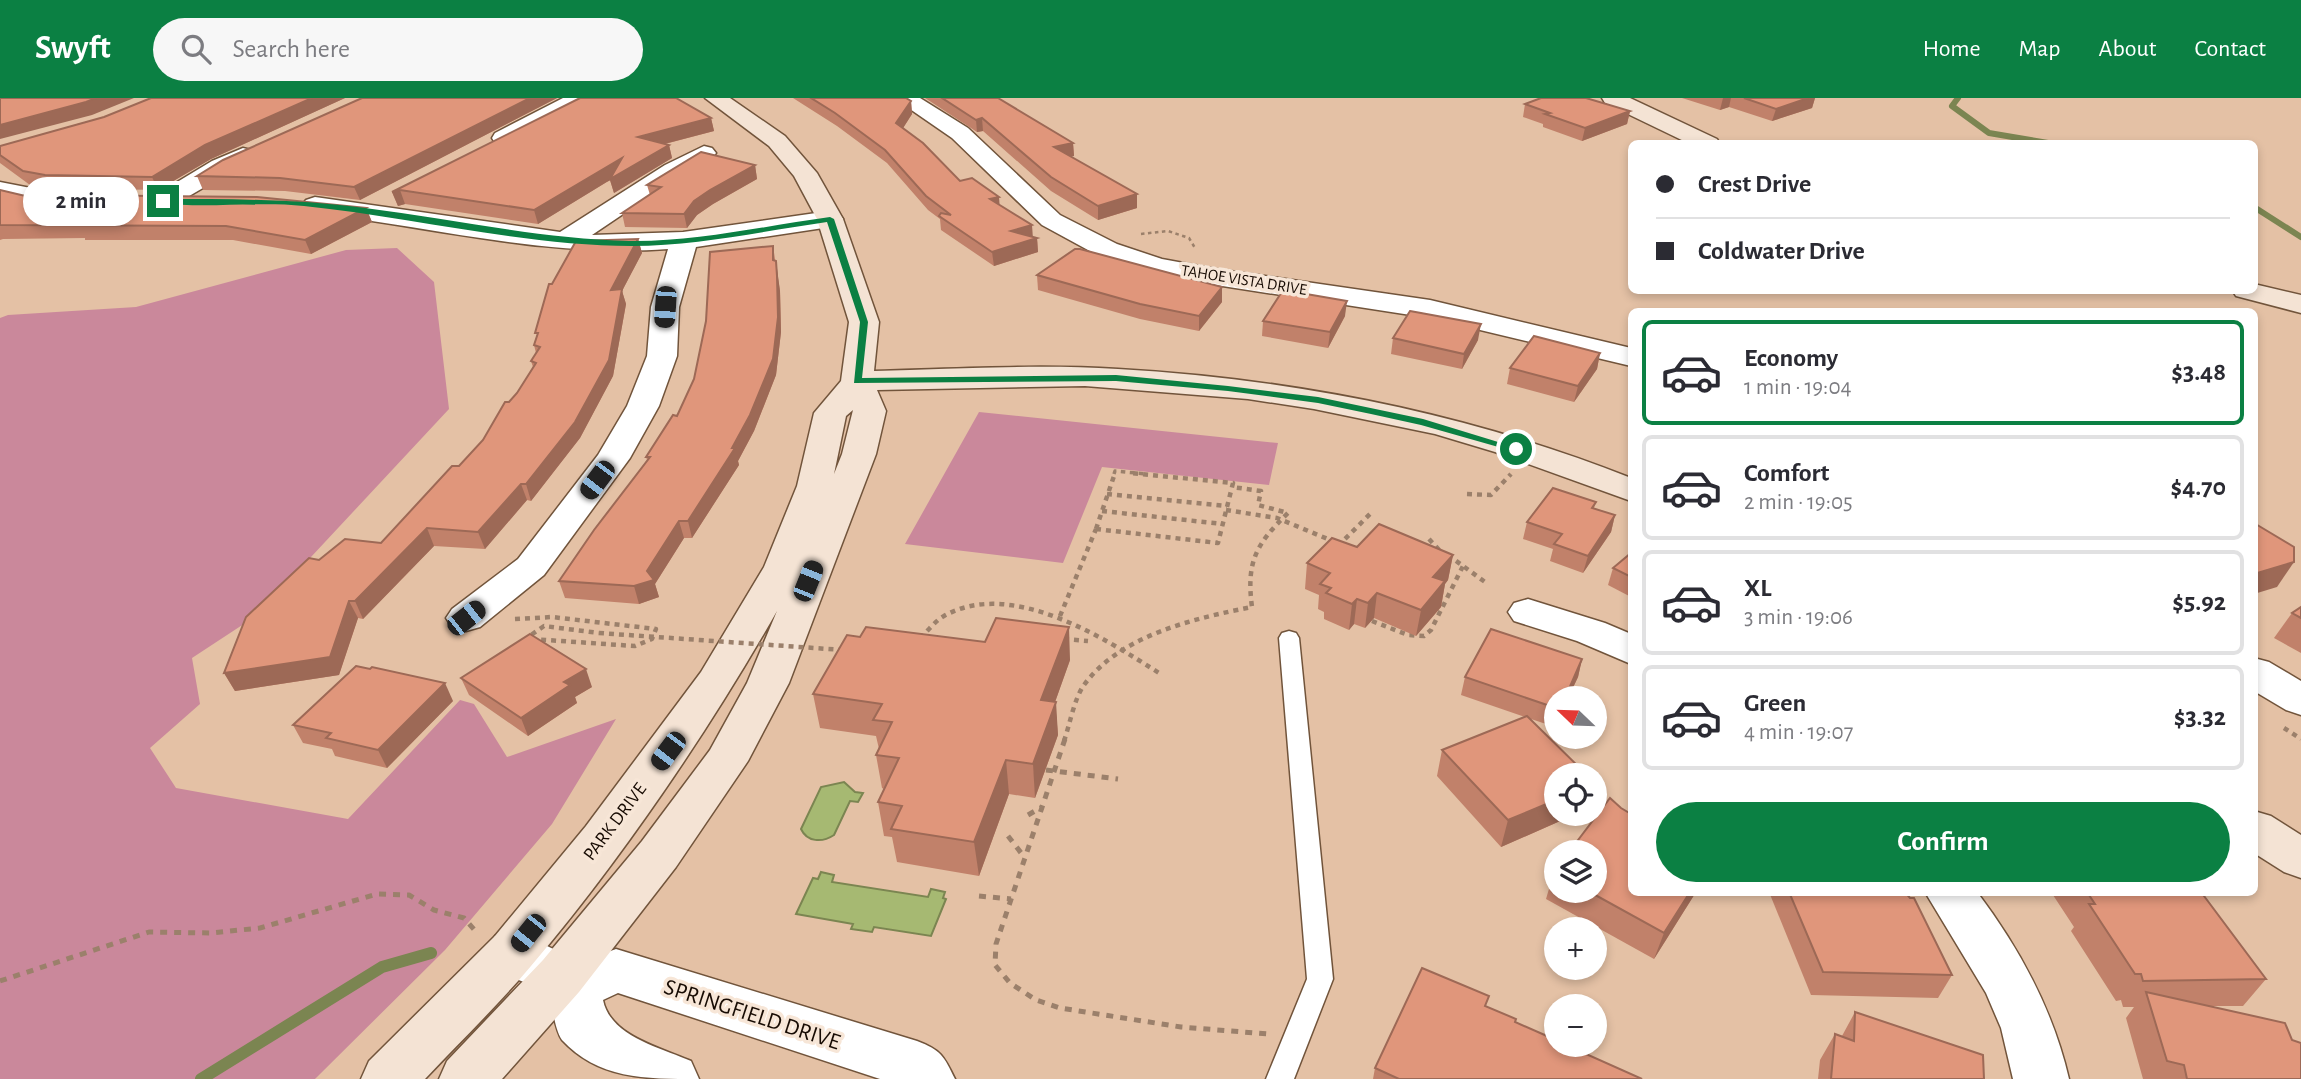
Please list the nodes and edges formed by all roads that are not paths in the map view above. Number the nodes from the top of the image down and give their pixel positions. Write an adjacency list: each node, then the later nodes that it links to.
1 (584, 98): 7 (street)
2 (716, 98): 15 (street)
3 (905, 98): 20 (street, TAHOE VISTA DRIVE)
4 (1613, 98): 5 (street)
5 (1701, 140)
6 (266, 145): 11 (street)
7 (489, 145)
8 (704, 153): 16 (street)
9 (4, 193): 11 (street)
10 (394, 195): 14 (street)
11 (163, 201): 12 (street)
12 (211, 201)
13 (297, 203): 14 (street)
14 (365, 210): 16 (street)
15 (830, 219): 17 (street); 21 (street)
16 (565, 241): 17 (street)
17 (684, 241): 24 (street)
18 (2258, 293): 19 (street)
19 (2301, 304)
20 (1628, 356)
21 (857, 381): 22 (street); 32 (street, PARK DRIVE); 33 (street)
22 (1628, 489)
23 (1528, 612): 26 (street)
24 (466, 618)
25 (1289, 638): 38 (lane)
26 (1628, 649)
27 (2258, 674): 28 (street)
28 (2301, 700)
29 (2258, 832): 30 (street)
30 (2301, 859)
31 (1952, 896): 39 (street)
32 (513, 951): 33 (street); 34 (street, PARK DRIVE)
33 (567, 982): 35 (street); 36 (street); 37 (street, SPRINGFIELD DRIVE)
34 (389, 1079)
35 (467, 1079)
36 (671, 1079)
37 (927, 1079)
38 (1280, 1079)
39 (2041, 1079)

